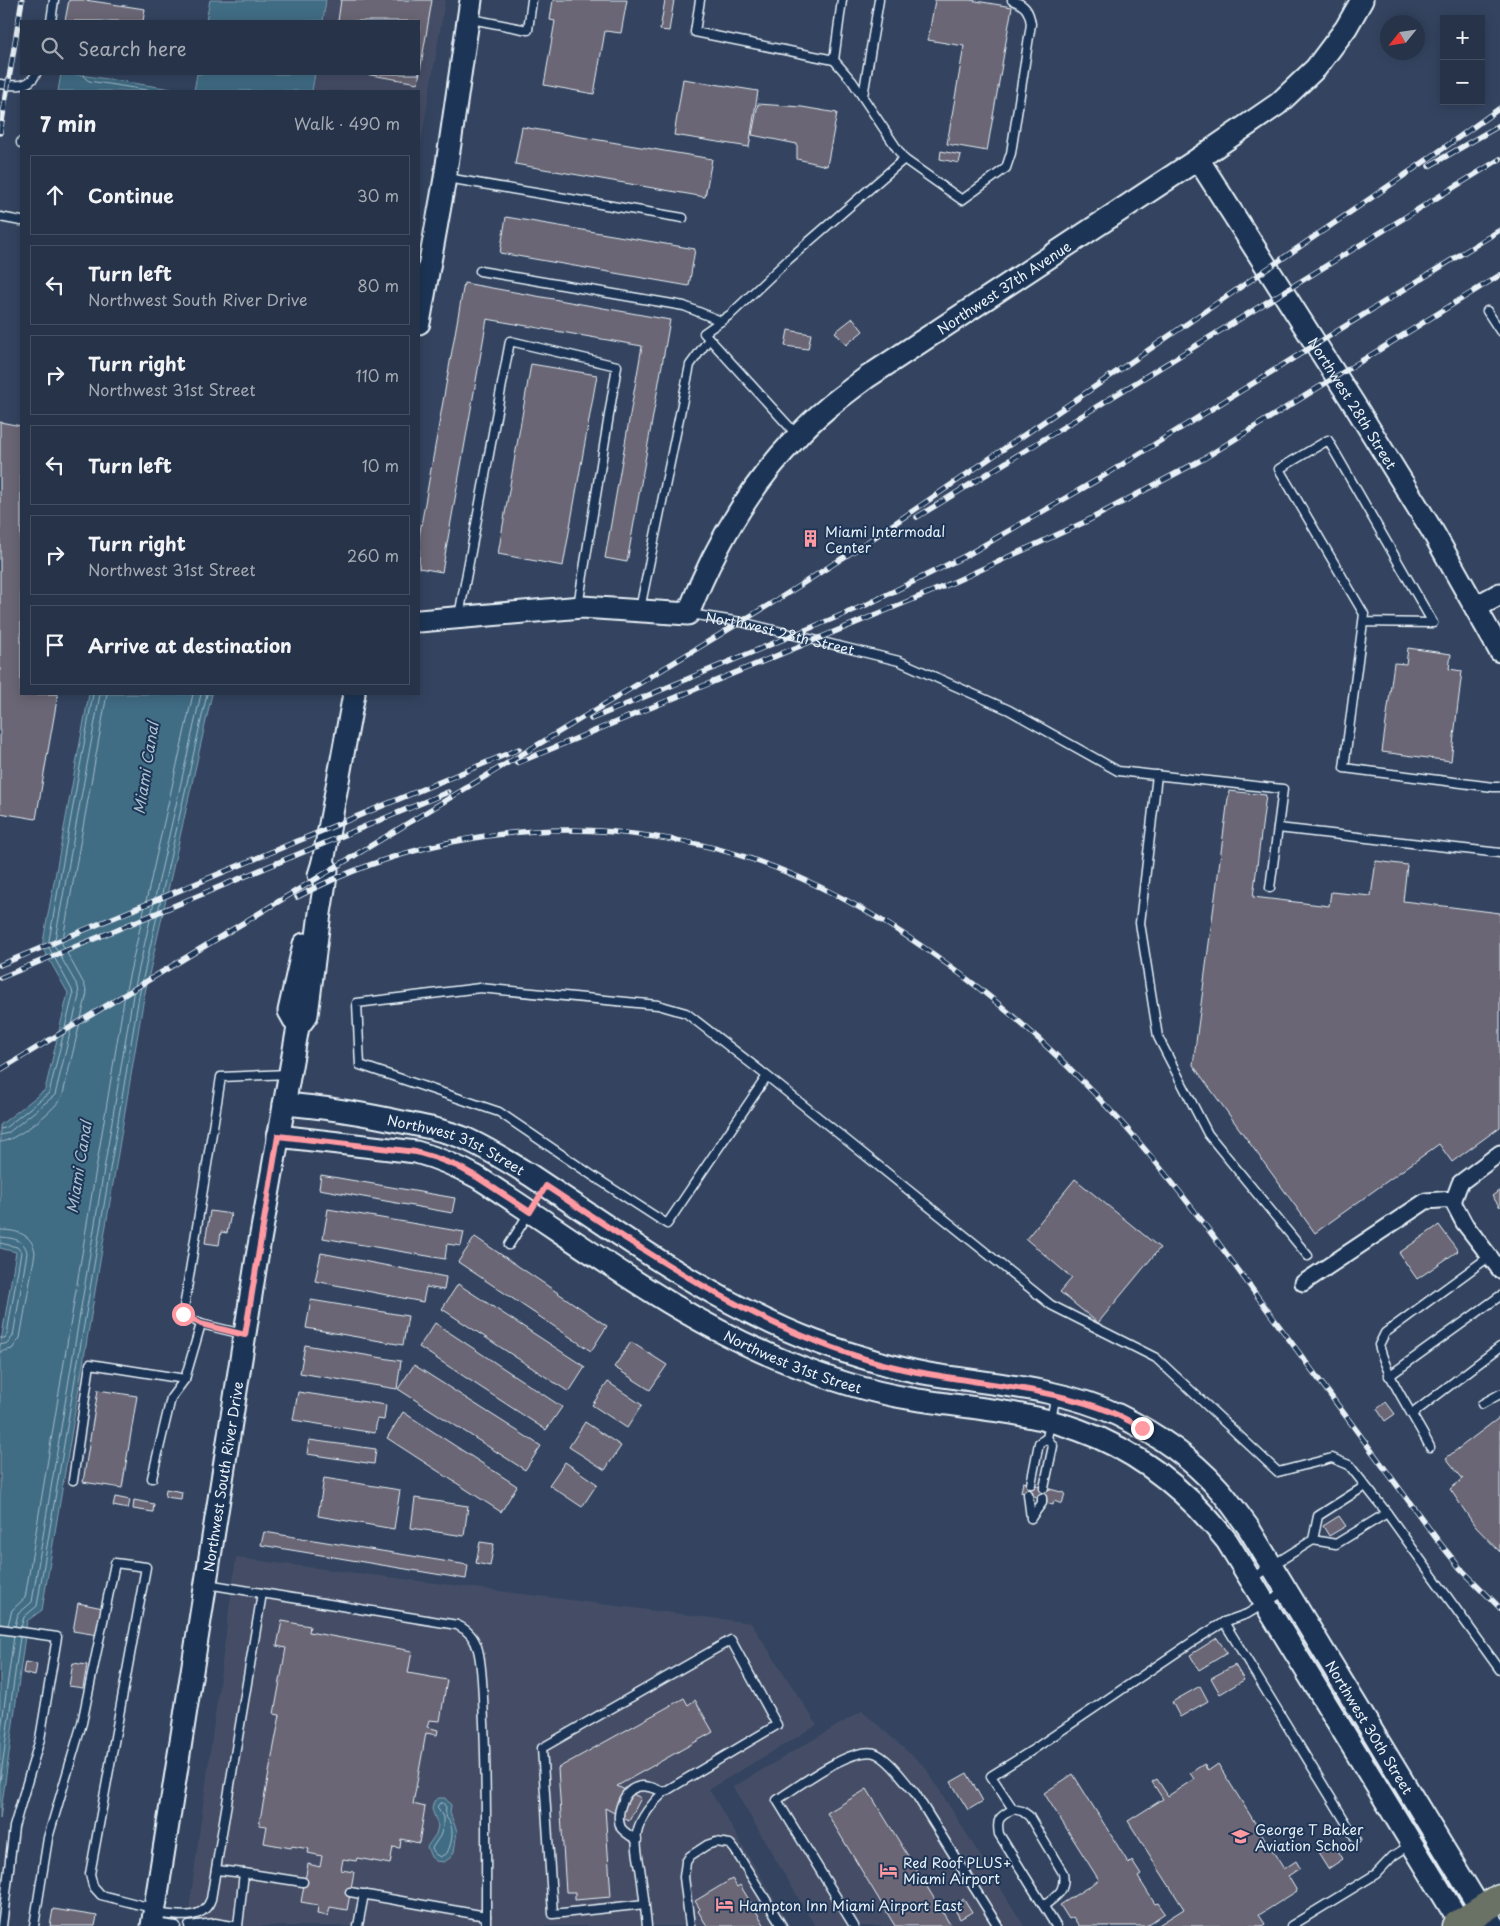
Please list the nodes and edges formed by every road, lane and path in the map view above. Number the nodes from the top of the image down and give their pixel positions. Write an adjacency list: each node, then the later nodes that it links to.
1 (54, 0): 9 (lane)
2 (532, 0): 8 (lane)
3 (700, 0): 10 (lane)
4 (842, 0): 10 (lane)
5 (879, 0): 14 (lane)
6 (1012, 0): 15 (lane)
7 (1362, 0): 16 (street, Northwest 37th Avenue)
8 (470, 9): 17 (street)
9 (51, 20)
10 (834, 60): 14 (lane)
11 (36, 75): 13 (lane)
12 (0, 84): 13 (lane)
13 (20, 90)
14 (863, 96): 15 (lane)
15 (904, 159): 24 (lane)
16 (1198, 159): 27 (street, Northwest 37th Avenue); 29 (street, Northwest 28th Street)
17 (445, 178): 19 (lane); 23 (street)
18 (0, 217): 20 (lane)
19 (683, 218)
20 (20, 221)
21 (480, 271): 24 (lane)
22 (1487, 311): 25 (lane)
23 (420, 317)
24 (721, 321): 26 (lane)
25 (1500, 331)
26 (709, 339): 27 (lane); 31 (lane)
27 (798, 436): 32 (street, Northwest 37th Avenue)
28 (1500, 594): 29 (street)
29 (1476, 607): 36 (street, Northwest 28th Street)
30 (577, 608): 31 (street, Northwest 28th Street); 33 (street, Northwest 28th Street); 33 (lane)
31 (640, 610): 32 (street, Northwest 28th Street)
32 (688, 614): 38 (lane, Northwest 28th Street)
33 (459, 618): 34 (street, Northwest 28th Street)
34 (420, 621)
35 (1363, 622): 35 (lane); 39 (lane)
36 (1500, 651)
37 (354, 695): 43 (street, Northwest South River Drive)
38 (1158, 775): 40 (lane, Northwest 28th Street); 52 (lane)
39 (1500, 787)
40 (1278, 828): 41 (lane); 42 (lane)
41 (1500, 854)
42 (1270, 888)
43 (289, 1074): 45 (street, Northwest South River Drive); 57 (lane)
44 (767, 1076): 44 (lane); 71 (lane)
45 (284, 1104): 46 (street, Northwest South River Drive); 48 (street, Northwest 31st Street)
46 (278, 1136): 50 (street, Northwest 31st Street); 58 (street, Northwest South River Drive)
47 (1500, 1153): 49 (street)
48 (546, 1186): 50 (street); 63 (street, Northwest 31st Street)
49 (1454, 1202): 53 (street); 55 (street)
50 (530, 1212): 51 (lane); 66 (street, Northwest 31st Street)
51 (509, 1245)
52 (1308, 1256)
53 (1490, 1256): 54 (street); 60 (lane)
54 (1500, 1270)
55 (1303, 1283)
56 (1500, 1296): 60 (lane)
57 (201, 1324): 58 (lane); 61 (lane)
58 (245, 1335): 81 (street, Northwest South River Drive)
59 (1500, 1347): 65 (lane)
60 (1389, 1376): 65 (lane)
61 (185, 1379): 68 (lane); 69 (lane)
62 (1500, 1394): 64 (lane)
63 (1056, 1395): 66 (lane); 76 (street, Northwest 31st Street)
64 (1482, 1404)
65 (1412, 1414): 67 (lane)
66 (1049, 1430): 70 (lane); 72 (lane); 78 (street, Northwest 31st Street)
67 (1430, 1448)
68 (152, 1478)
69 (73, 1480)
70 (1031, 1484)
71 (1365, 1486): 75 (lane); 77 (lane)
72 (1044, 1488)
73 (1028, 1494): 74 (lane)
74 (1042, 1498)
75 (1387, 1513): 77 (lane); 87 (lane)
76 (1248, 1527): 79 (street, Northwest 30th Street)
77 (1313, 1540): 79 (lane)
78 (1227, 1541): 80 (street, Northwest 30th Street)
79 (1272, 1566): 80 (lane); 82 (street, Northwest 30th Street)
80 (1251, 1579): 84 (street, Northwest 30th Street)
81 (205, 1584): 83 (lane); 101 (street, Northwest South River Drive)
82 (1287, 1590): 84 (lane); 102 (street, Northwest 30th Street)
83 (262, 1593): 93 (lane); 100 (lane)
84 (1266, 1604): 85 (lane); 92 (street, Northwest 30th Street)
85 (1224, 1622): 89 (lane); 90 (lane)
86 (0, 1629): 103 (lane)
87 (1500, 1670)
88 (664, 1792): 91 (lane); 91 (lane); 98 (lane)
89 (1013, 1808): 99 (lane); 99 (lane)
90 (1356, 1839)
91 (637, 1840): 98 (lane)
92 (1412, 1844): 102 (street, Northwest 30th Street); 117 (lane)
93 (217, 1870): 94 (lane); 101 (lane)
94 (244, 1873): 95 (lane); 108 (lane)
95 (303, 1882)
96 (350, 1892): 97 (lane)
97 (364, 1894): 100 (lane); 109 (lane)
98 (645, 1904): 111 (lane)
99 (1044, 1906): 116 (lane)
100 (486, 1916): 110 (lane)
101 (153, 1917): 104 (lane); 105 (lane)
102 (1476, 1918)
103 (2, 1926)
104 (34, 1926)
105 (176, 1926)
106 (189, 1926): 107 (lane)
107 (233, 1926)
108 (238, 1926)
109 (358, 1926)
110 (486, 1926)
111 (647, 1926)
112 (690, 1926): 113 (lane)
113 (782, 1926)
114 (854, 1926): 115 (lane)
115 (998, 1926)
116 (1056, 1926)
117 (1291, 1926)

